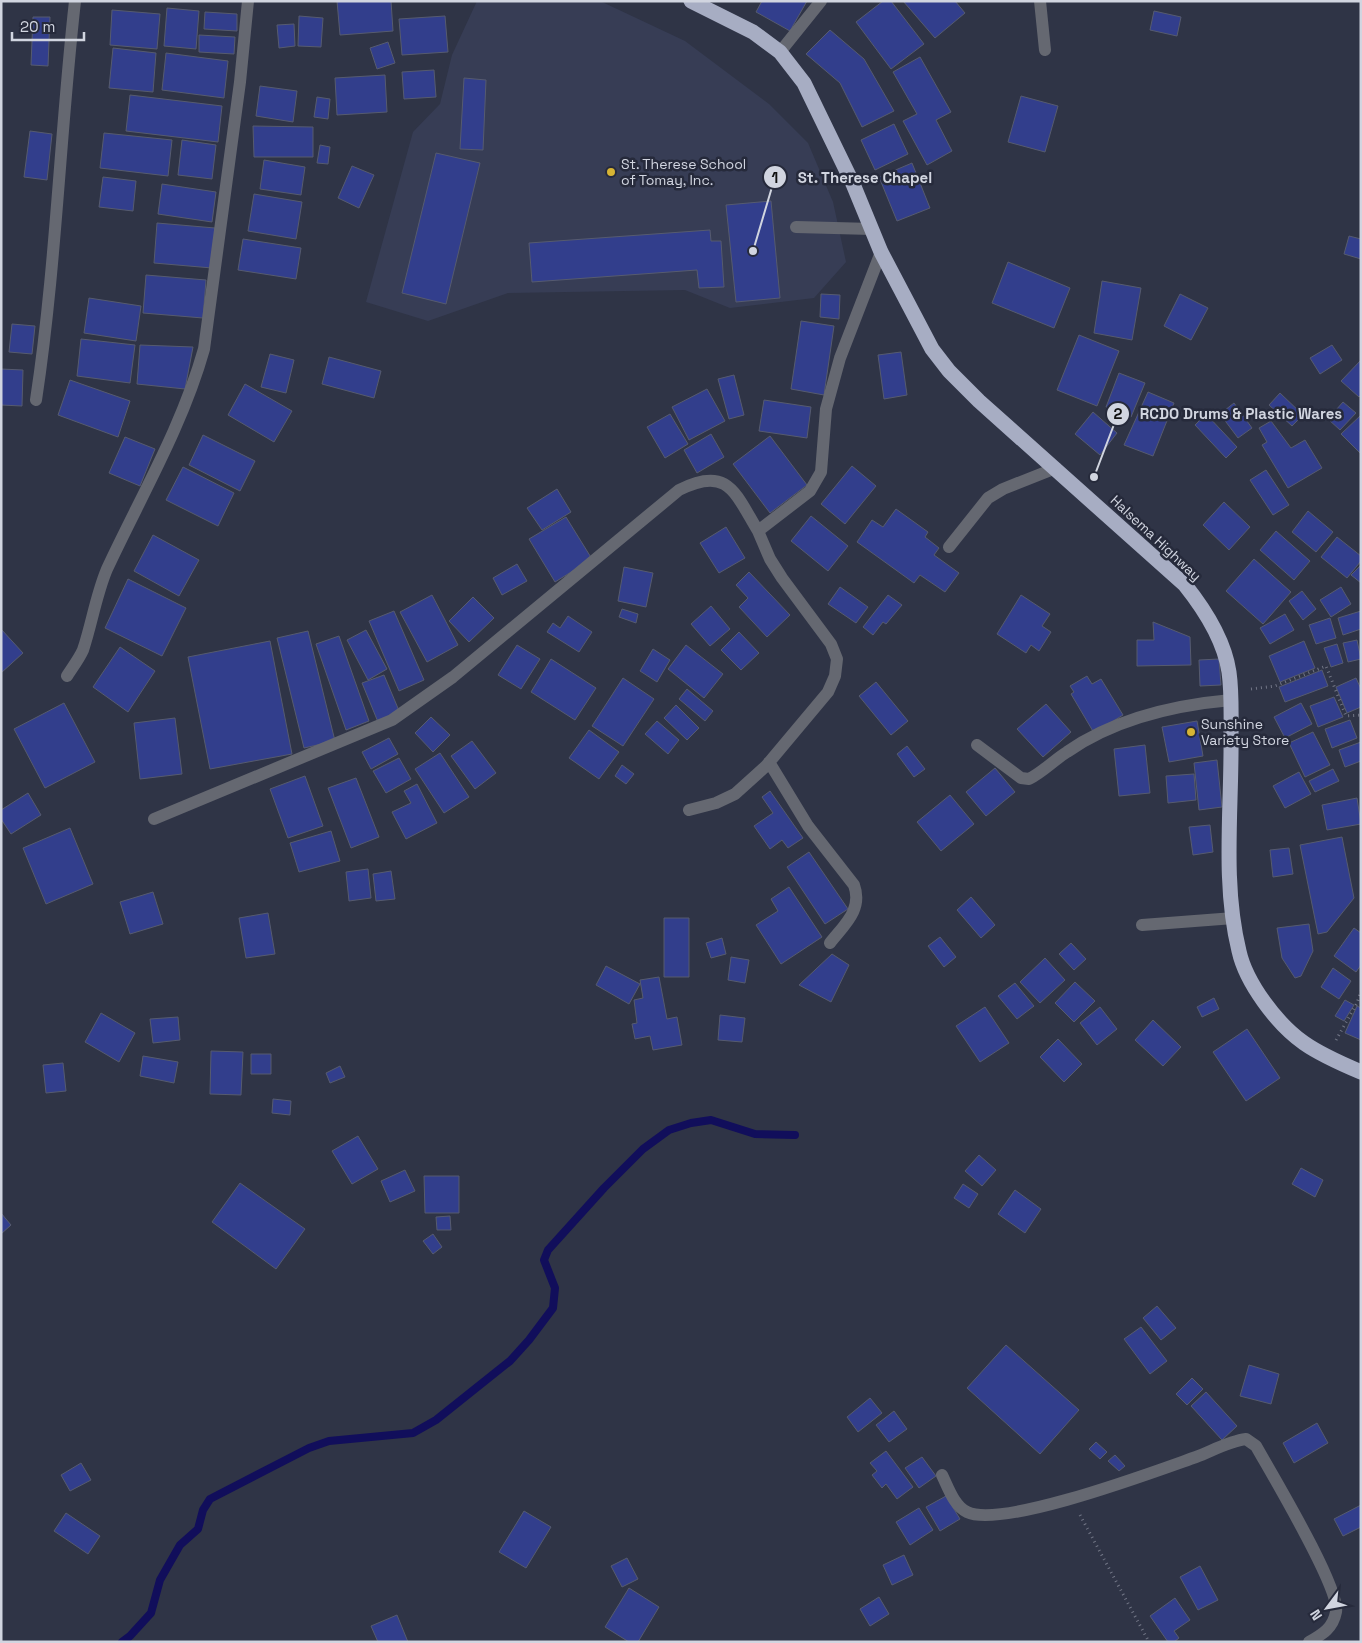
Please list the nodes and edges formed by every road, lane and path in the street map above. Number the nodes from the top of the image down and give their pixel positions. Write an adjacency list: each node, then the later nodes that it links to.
1 (75, 1): 11 (street)
2 (248, 1): 15 (street)
3 (691, 1): 7 (highway, Halsema Highway)
4 (821, 1): 7 (street)
5 (1040, 1): 6 (street)
6 (1045, 50)
7 (780, 52): 9 (highway, Halsema Highway)
8 (796, 227): 9 (street)
9 (872, 229): 10 (highway, Halsema Highway)
10 (881, 252): 12 (highway, Halsema Highway); 13 (street)
11 (36, 400)
12 (1056, 468): 14 (street); 16 (highway, Halsema Highway)
13 (758, 531): 19 (street); 21 (street)
14 (949, 547)
15 (67, 676)
16 (1231, 696): 17 (path); 18 (street); 22 (highway, Halsema Highway)
17 (1361, 715)
18 (977, 745)
19 (769, 762): 20 (street); 24 (street)
20 (689, 810)
21 (154, 819)
22 (1234, 918): 23 (street); 26 (highway, Halsema Highway)
23 (1142, 925)
24 (830, 943)
25 (1361, 991): 26 (path)
26 (1327, 1056): 27 (highway, Halsema Highway)
27 (1361, 1072)
28 (942, 1475): 29 (street)
29 (1071, 1499): 30 (path); 31 (street)
30 (1149, 1642)
31 (1309, 1642)

